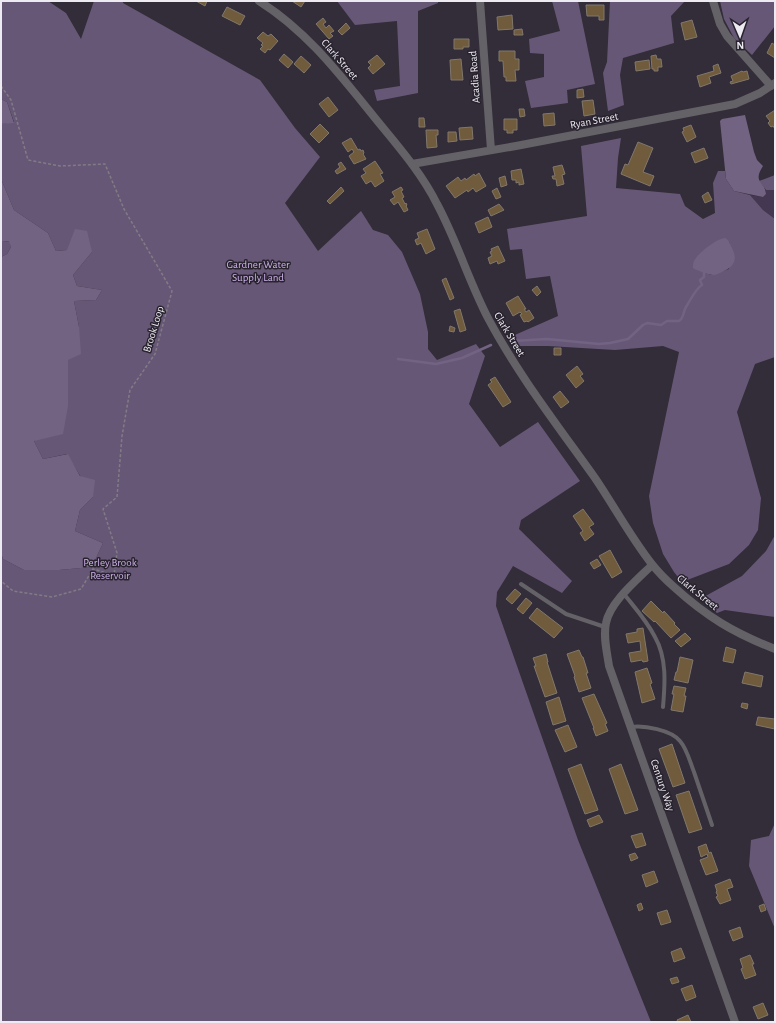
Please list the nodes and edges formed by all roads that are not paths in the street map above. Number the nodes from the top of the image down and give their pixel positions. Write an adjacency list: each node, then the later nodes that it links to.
1 (260, 1): 6 (street, Clark Street)
2 (480, 1): 5 (street, Acadia Road)
3 (713, 1): 4 (street)
4 (773, 84): 5 (street, Ryan Street)
5 (491, 150): 6 (street, Ryan Street)
6 (412, 164): 7 (street, Clark Street)
7 (652, 565): 9 (street, Century Way); 11 (street, Clark Street)
8 (521, 584): 10 (lane)
9 (624, 594): 10 (street, Century Way); 12 (lane)
10 (605, 627): 13 (street, Century Way)
11 (775, 648)
12 (663, 707)
13 (631, 727): 14 (lane); 15 (street, Century Way)
14 (712, 825)
15 (735, 1022)

